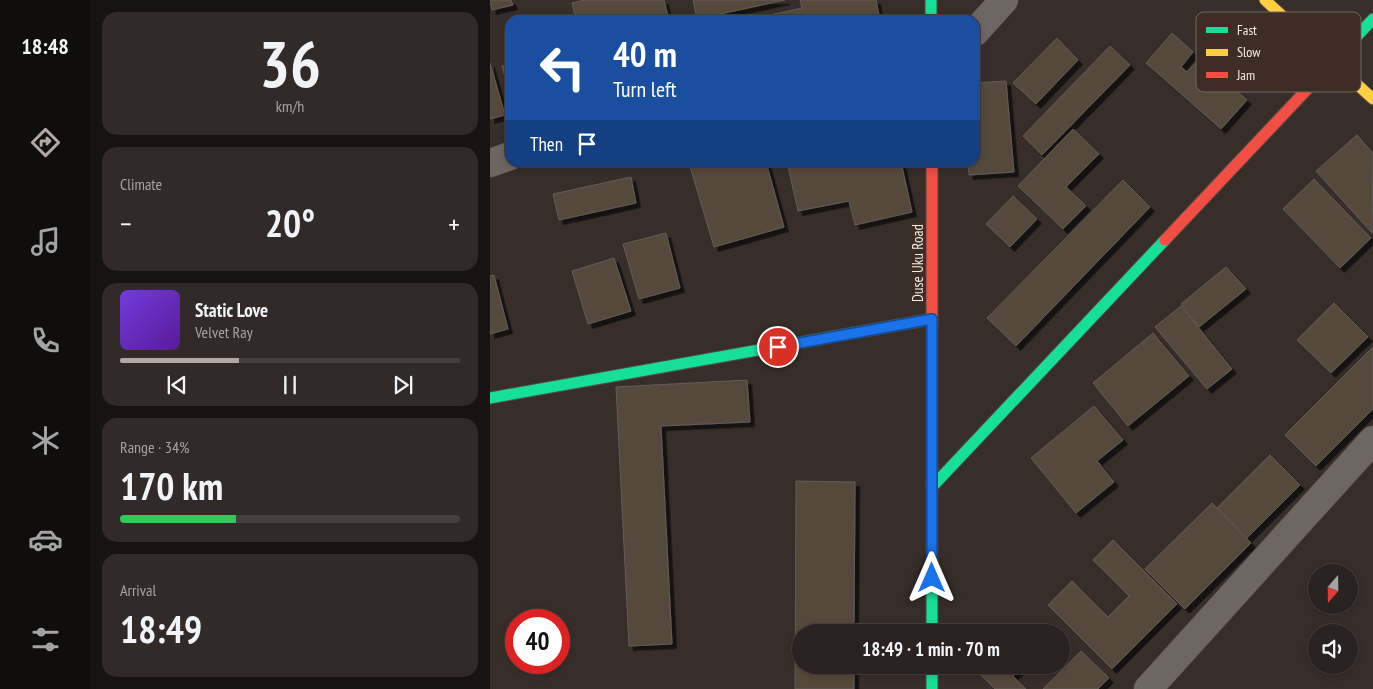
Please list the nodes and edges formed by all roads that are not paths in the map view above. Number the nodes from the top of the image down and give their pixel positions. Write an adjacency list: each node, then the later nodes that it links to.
1 (931, 0): 5 (street)
2 (1004, 0): 7 (street)
3 (1265, 0): 4 (street)
4 (1278, 12)
5 (931, 15)
6 (1373, 19): 8 (street)
7 (980, 26)
8 (1361, 32)
9 (1361, 88): 11 (street)
10 (1304, 92): 18 (street)
11 (1373, 99)
12 (505, 158): 13 (street)
13 (490, 163)
14 (932, 167): 15 (street, Duse Uku Road)
15 (932, 319): 16 (street); 18 (street, Duse Uku Road)
16 (490, 398)
17 (1373, 440): 22 (street)
18 (932, 486): 19 (street, Duse Uku Road)
19 (932, 624)
20 (932, 674): 21 (street)
21 (932, 689)
22 (1148, 689)

